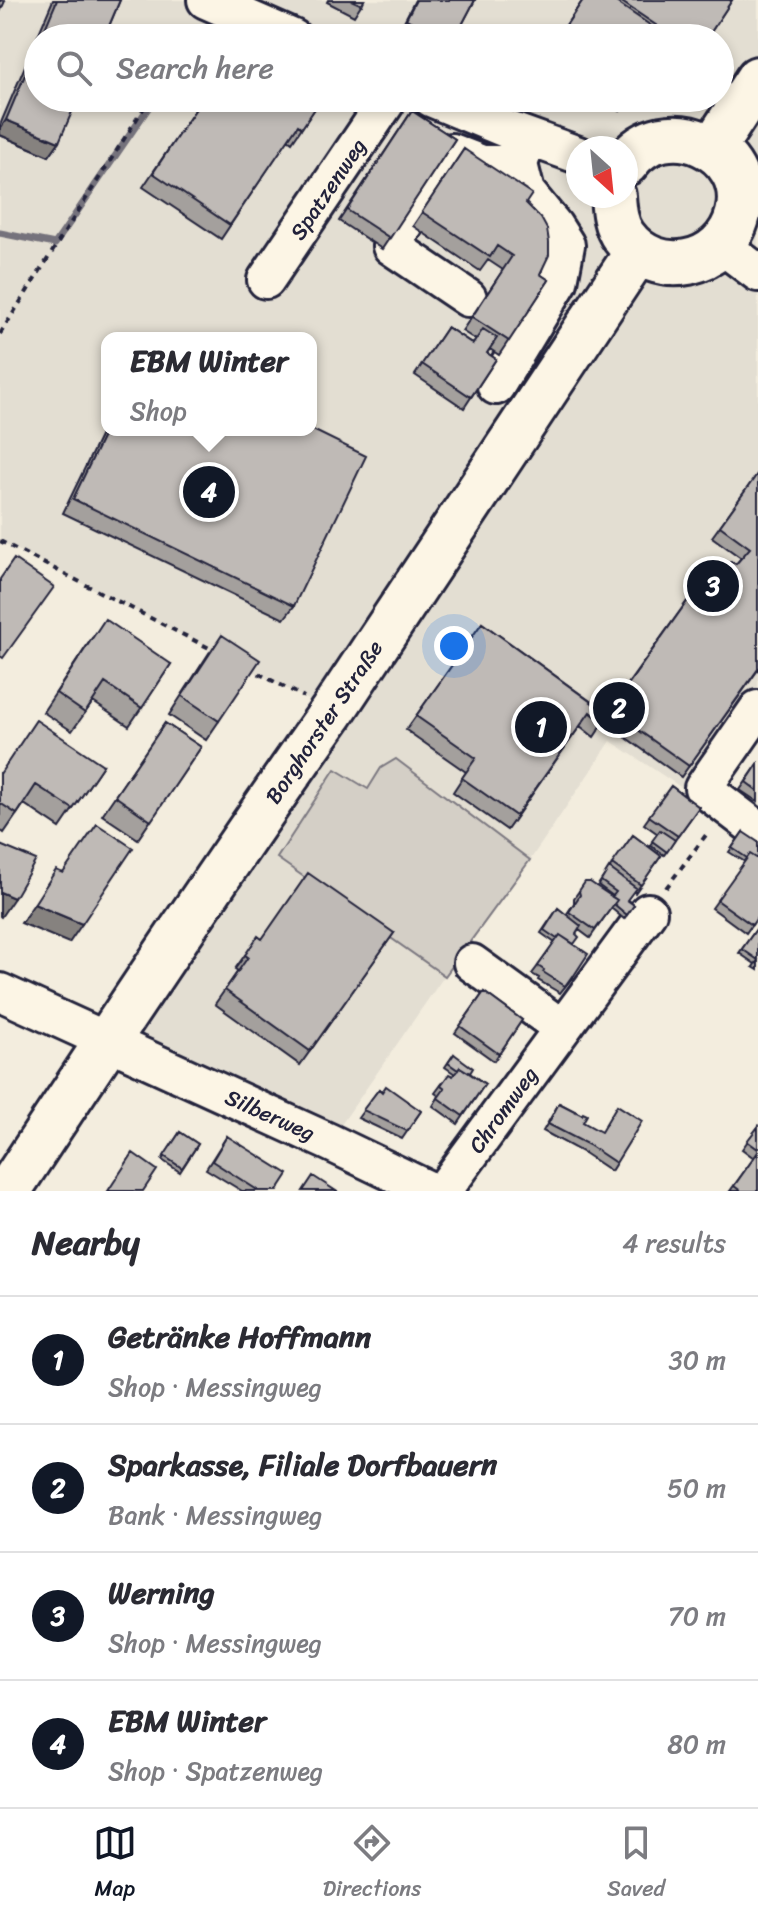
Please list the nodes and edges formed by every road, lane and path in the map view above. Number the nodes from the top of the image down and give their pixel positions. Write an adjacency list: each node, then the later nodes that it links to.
1 (206, 0): 2 (street)
2 (261, 24)
3 (758, 79): 7 (main road)
4 (141, 112): 17 (path)
5 (380, 112): 15 (street, Spatzenweg)
6 (456, 112): 9 (street)
7 (713, 148): 8 (main road); 12 (main road)
8 (638, 150)
9 (524, 151): 10 (street); 16 (street); 18 (street)
10 (566, 154)
11 (614, 208): 13 (main road)
12 (721, 245): 13 (main road); 14 (street)
13 (638, 251): 23 (main road, Borghorster Straße)
14 (758, 273)
15 (266, 280)
16 (468, 298)
17 (0, 334)
18 (496, 386)
19 (0, 541): 20 (path)
20 (222, 655)
21 (235, 662): 23 (path)
22 (758, 709): 24 (street)
23 (332, 712): 30 (main road, Borghorster Straße)
24 (728, 807): 25 (street); 26 (path)
25 (758, 830)
26 (648, 912): 29 (street, Chromweg)
27 (472, 963): 29 (street)
28 (0, 992): 30 (street, Silberweg)
29 (562, 1028): 33 (street, Chromweg)
30 (107, 1041): 31 (main road, Borghorster Straße); 32 (street, Silberweg)
31 (8, 1191)
32 (431, 1191)
33 (443, 1191)

